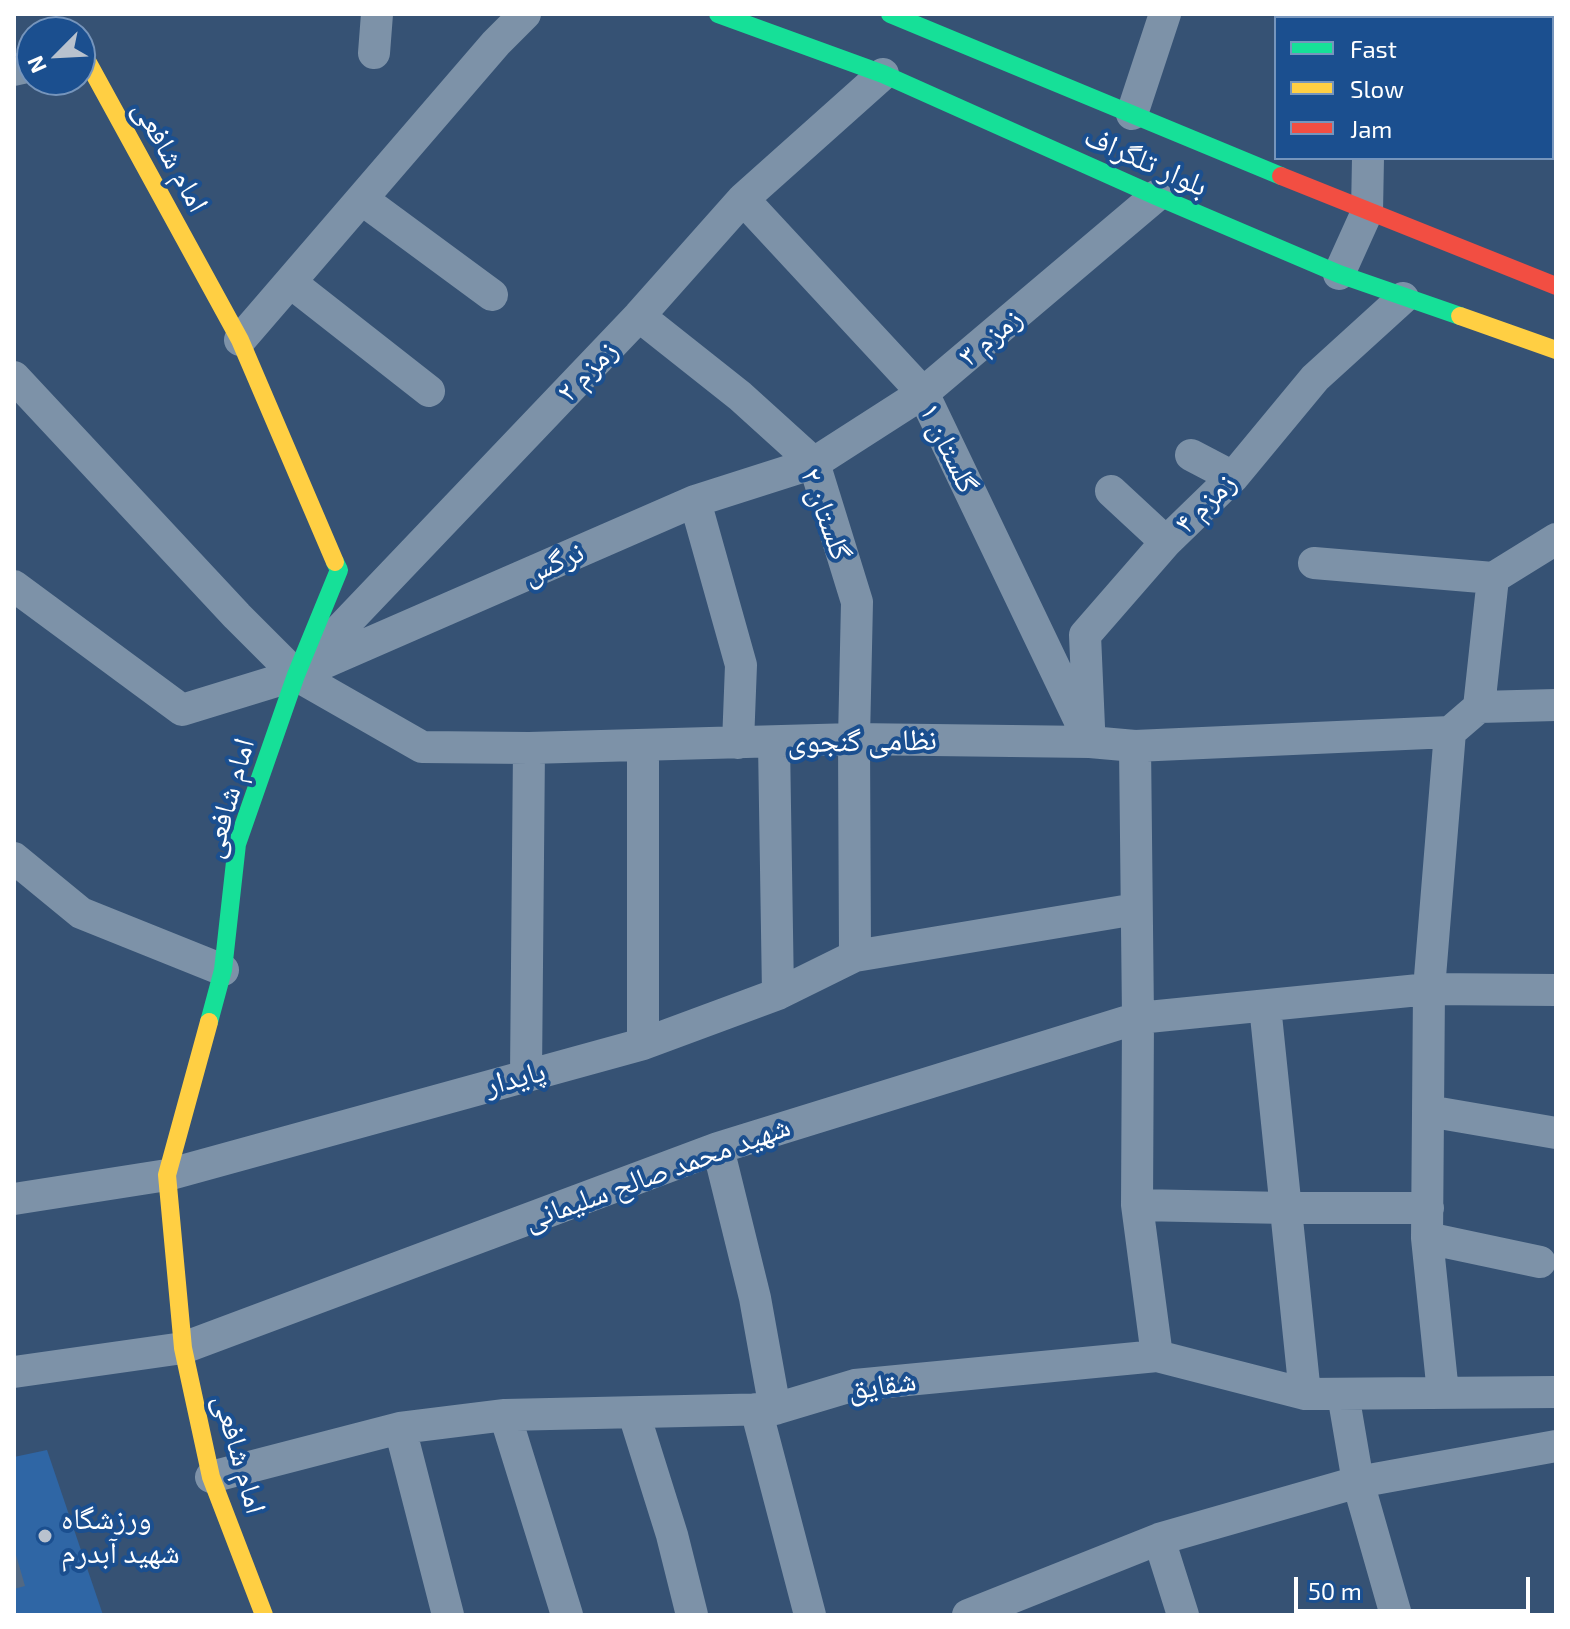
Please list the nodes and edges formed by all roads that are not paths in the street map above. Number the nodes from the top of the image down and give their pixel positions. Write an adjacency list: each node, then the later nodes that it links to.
1 (377, 14): 7 (street)
2 (525, 14): 14 (street)
3 (718, 14): 8 (street, بلوار تلگراف)
4 (890, 14): 6 (street, بلوار تلگراف)
5 (1165, 14): 10 (street)
6 (927, 21): 10 (street, بلوار تلگراف)
7 (374, 53)
8 (883, 74): 12 (street, بلوار تلگراف); 13 (street, زمزم ۲)
9 (96, 80): 22 (street, امام شافعی)
10 (1132, 114): 15 (street, بلوار تلگراف)
11 (1368, 160): 15 (street)
12 (1156, 196): 16 (street, بلوار تلگراف); 26 (street, زمزم ۳)
13 (743, 199): 21 (street, زمزم ۲); 26 (street, گلستان ۱)
14 (363, 200): 17 (street); 19 (street)
15 (1367, 212): 16 (street); 18 (street, بلوار تلگراف)
16 (1339, 274): 20 (street, بلوار تلگراف)
17 (290, 282): 22 (street); 25 (street)
18 (1556, 286)
19 (492, 295)
20 (1403, 298): 23 (street, بلوار تلگراف); 29 (street, زمزم ۴)
21 (639, 316): 28 (street, گلستان ۲); 37 (street, زمزم ۲)
22 (240, 340): 37 (street, امام شافعی)
23 (1556, 350)
24 (14, 377): 37 (street, نظامی گنجوی)
25 (429, 391)
26 (923, 393): 28 (street, زمزم ۳); 42 (street, گلستان ۱)
27 (1191, 455): 29 (street)
28 (814, 463): 31 (street, نرگس); 41 (street, گلستان ۲)
29 (1233, 477): 33 (street, زمزم ۴)
30 (1111, 491): 33 (street)
31 (695, 501): 37 (street, نرگس); 43 (street)
32 (1556, 539): 35 (street)
33 (1166, 542): 42 (street, زمزم ۴)
34 (1314, 563): 35 (street)
35 (1493, 578): 39 (street)
36 (14, 586): 37 (street)
37 (296, 675): 47 (street, نظامی گنجوی); 51 (street, امام شافعی)
38 (1556, 705): 39 (street)
39 (1479, 707): 40 (street)
40 (1450, 732): 46 (street, نظامی گنجوی); 52 (street)
41 (854, 739): 42 (street, نظامی گنجوی); 44 (street, نظامی گنجوی); 50 (street, گلستان ۲)
42 (1090, 742): 46 (street, نظامی گنجوی)
43 (738, 743): 44 (street, نظامی گنجوی); 45 (street, نظامی گنجوی)
44 (774, 743): 54 (street)
45 (643, 745): 47 (street, نظامی گنجوی); 57 (street)
46 (1135, 746): 49 (street)
47 (529, 748): 58 (street)
48 (14, 858): 51 (street)
49 (1136, 909): 50 (street, پایدار); 56 (street)
50 (855, 956): 54 (street, پایدار)
51 (223, 970): 62 (street, امام شافعی)
52 (1429, 989): 53 (street, شهید محمد صالح سلیمانی); 55 (street, شهید محمد صالح سلیمانی); 59 (street)
53 (1556, 990)
54 (778, 994): 57 (street, پایدار)
55 (1265, 1006): 56 (street, شهید محمد صالح سلیمانی); 65 (street)
56 (1138, 1018): 61 (street, شهید محمد صالح سلیمانی); 64 (street)
57 (643, 1044): 58 (street, پایدار)
58 (526, 1074): 62 (street, پایدار)
59 (1428, 1111): 60 (street); 66 (street)
60 (1556, 1133)
61 (718, 1148): 68 (street, شهید محمد صالح سلیمانی); 75 (street)
62 (167, 1175): 63 (street, پایدار); 68 (street, امام شافعی)
63 (14, 1199)
64 (1137, 1205): 65 (street); 69 (street)
65 (1286, 1208): 66 (street); 73 (street)
66 (1428, 1223): 67 (street); 72 (street)
67 (1540, 1262)
68 (183, 1348): 70 (street, شهید محمد صالح سلیمانی); 80 (street, امام شافعی)
69 (1157, 1356): 73 (street, شقایق); 75 (street, شقایق)
70 (14, 1372)
71 (1556, 1392): 72 (street, شقایق)
72 (1443, 1393): 74 (street, شقایق)
73 (1305, 1394): 74 (street, شقایق)
74 (1343, 1394): 81 (street)
75 (766, 1409): 76 (street, شقایق); 87 (street)
76 (634, 1414): 77 (street, شقایق); 86 (street)
77 (505, 1415): 78 (street, شقایق); 85 (street)
78 (400, 1428): 80 (street, شقایق); 84 (street)
79 (1556, 1446): 81 (street)
80 (211, 1477): 83 (street, امام شافعی)
81 (1358, 1482): 82 (street); 90 (street)
82 (1159, 1539): 88 (street); 89 (street)
83 (264, 1615)
84 (448, 1615)
85 (567, 1615)
86 (692, 1615)
87 (810, 1615)
88 (968, 1615)
89 (1183, 1615)
90 (1396, 1615)

